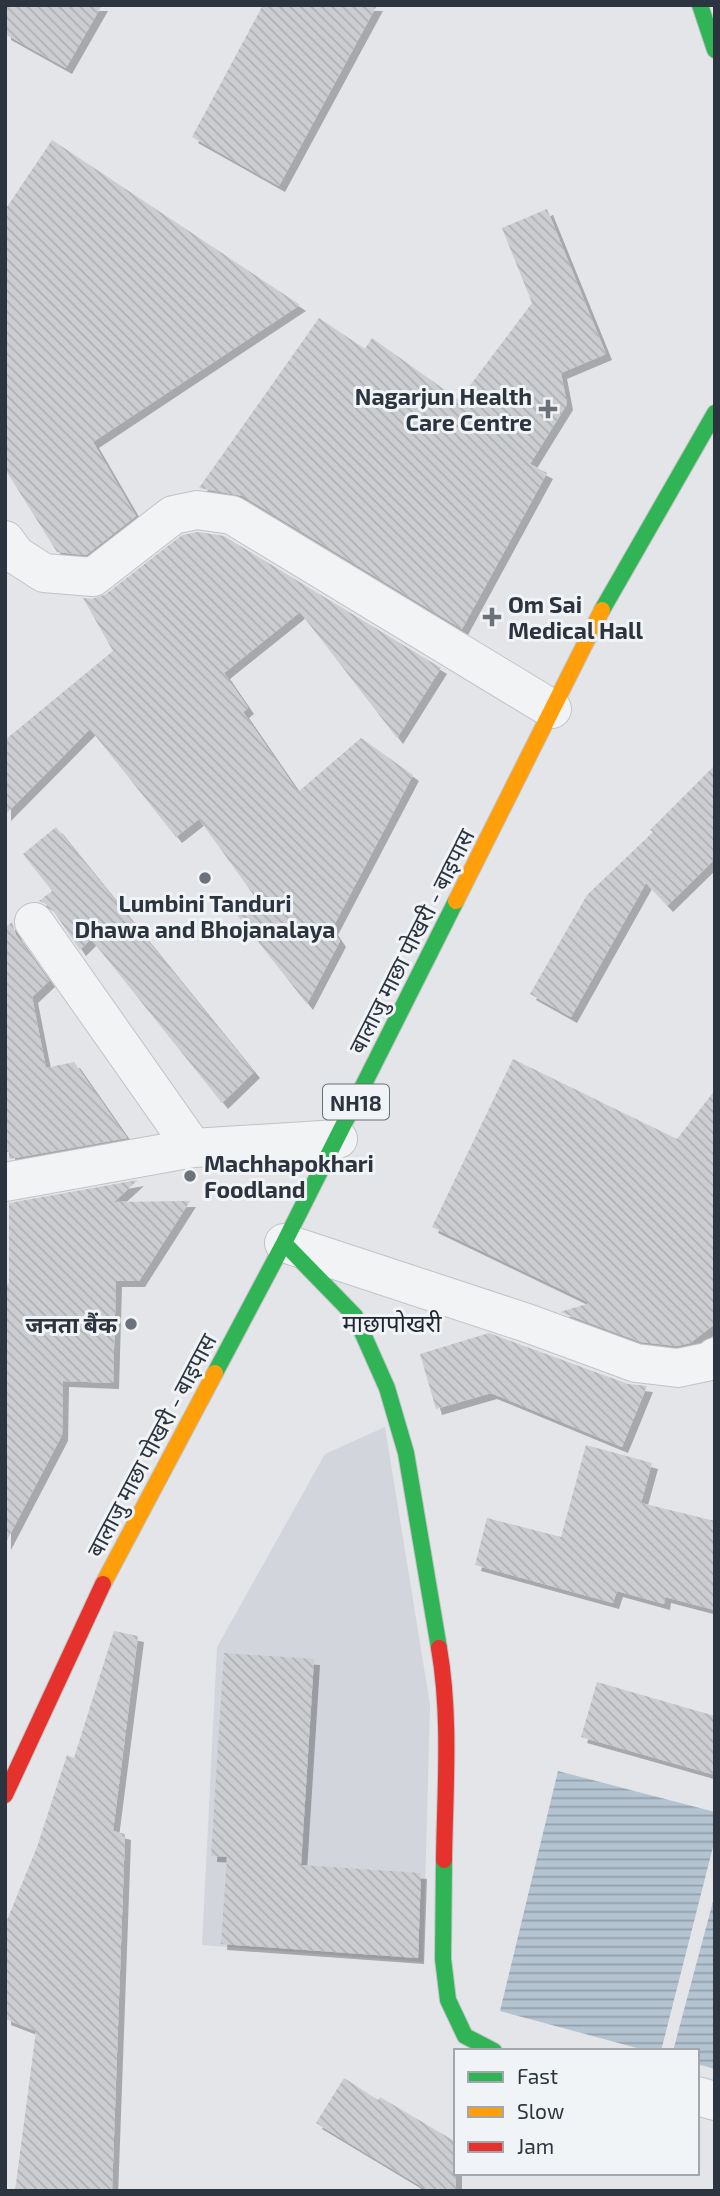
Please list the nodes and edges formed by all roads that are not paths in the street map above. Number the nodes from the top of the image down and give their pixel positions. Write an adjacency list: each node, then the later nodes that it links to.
1 (700, 5): 2 (main road)
2 (715, 50)
3 (715, 413): 5 (main road, बालाजु माछा पोखरी - बाइपास / NH18)
4 (5, 540): 5 (street)
5 (552, 709): 7 (main road, बालाजु माछा पोखरी - बाइपास / NH18)
6 (34, 922): 8 (street)
7 (338, 1139): 8 (street); 10 (main road, बालाजु माछा पोखरी - बाइपास / NH18)
8 (193, 1148): 9 (street)
9 (5, 1182)
10 (284, 1243): 11 (street); 12 (main road, बालाजु माछा पोखरी - बाइपास / NH18); 13 (main road)
11 (715, 1357)
12 (5, 1794)
13 (490, 2049)

